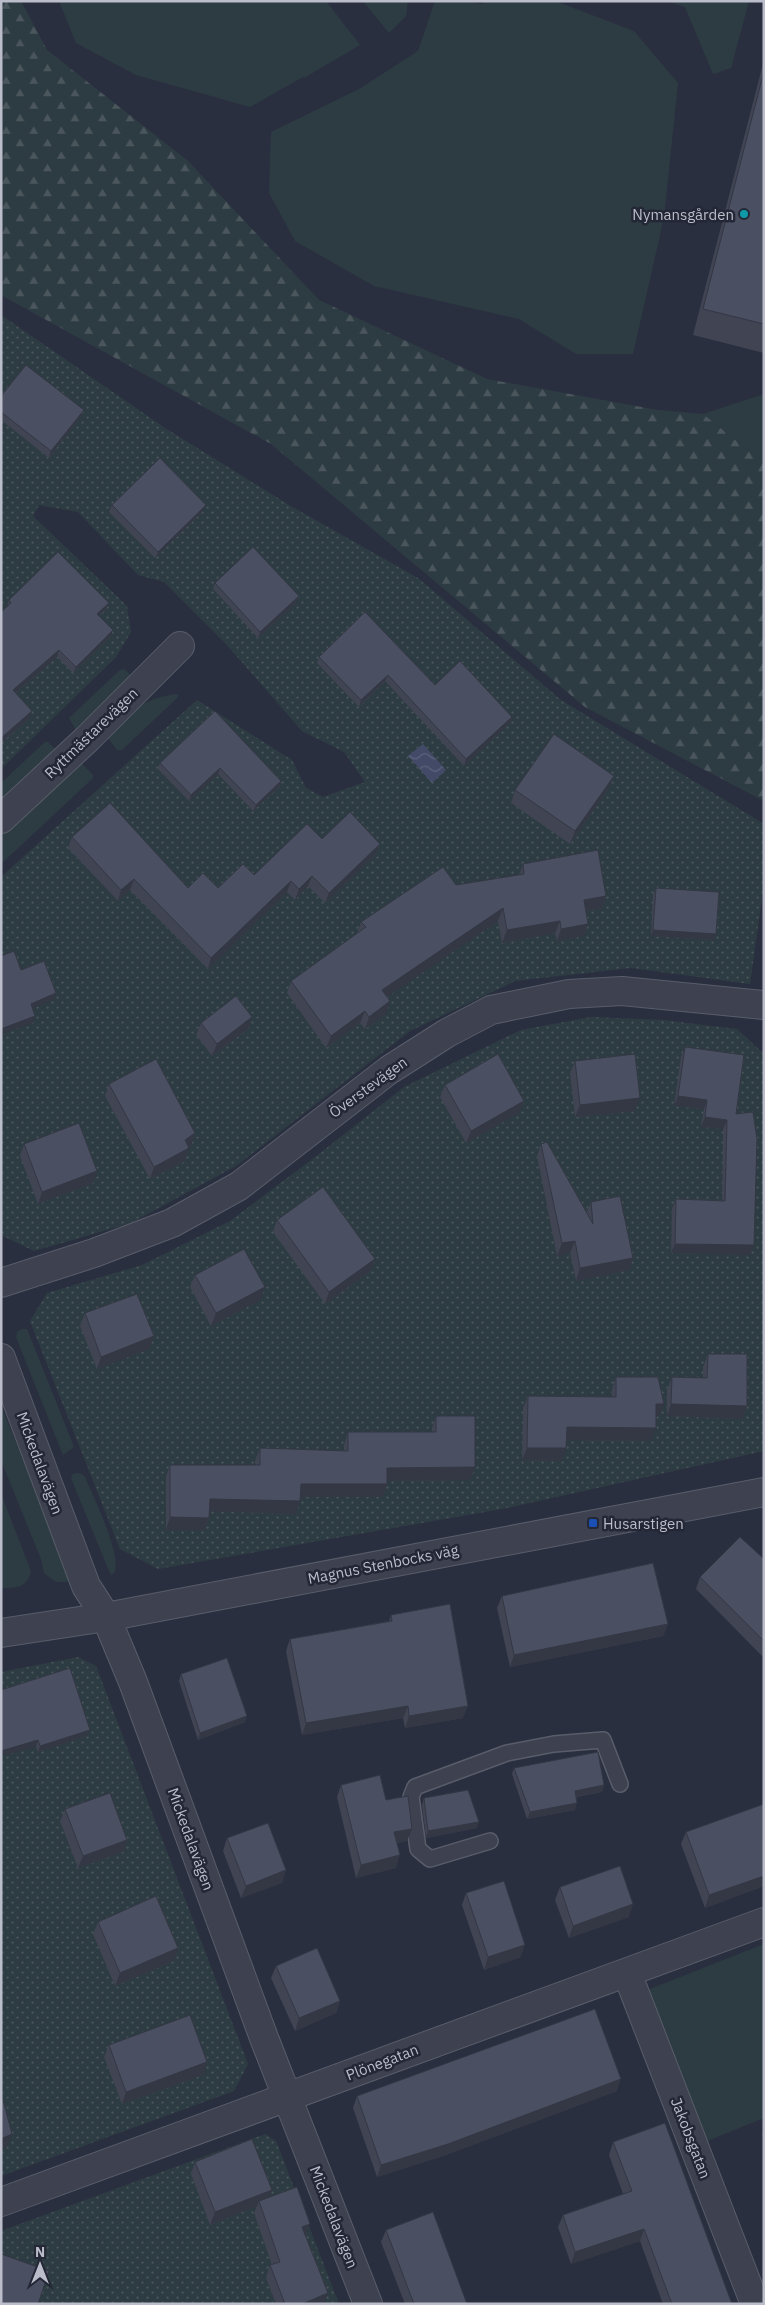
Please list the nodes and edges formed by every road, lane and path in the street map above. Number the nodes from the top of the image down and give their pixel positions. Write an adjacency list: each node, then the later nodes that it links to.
1 (180, 646): 2 (street, Ryttmästarevägen)
2 (1, 819)
3 (764, 1005): 4 (street, Överstevägen)
4 (1, 1283)
5 (3, 1371): 7 (street, Mickedalavägen)
6 (764, 1492): 7 (street, Magnus Stenbocks väg)
7 (106, 1617): 8 (street, Magnus Stenbocks väg); 13 (street, Mickedalavägen)
8 (1, 1633)
9 (620, 1784): 10 (lane)
10 (490, 1840)
11 (764, 1922): 12 (street, Plönegatan)
12 (626, 1973): 13 (street, Plönegatan); 17 (street, Jakobsgatan)
13 (288, 2097): 14 (street, Plönegatan); 16 (street, Mickedalavägen)
14 (1, 2202)
15 (764, 2302): 17 (street)
16 (368, 2304)
17 (756, 2304)

